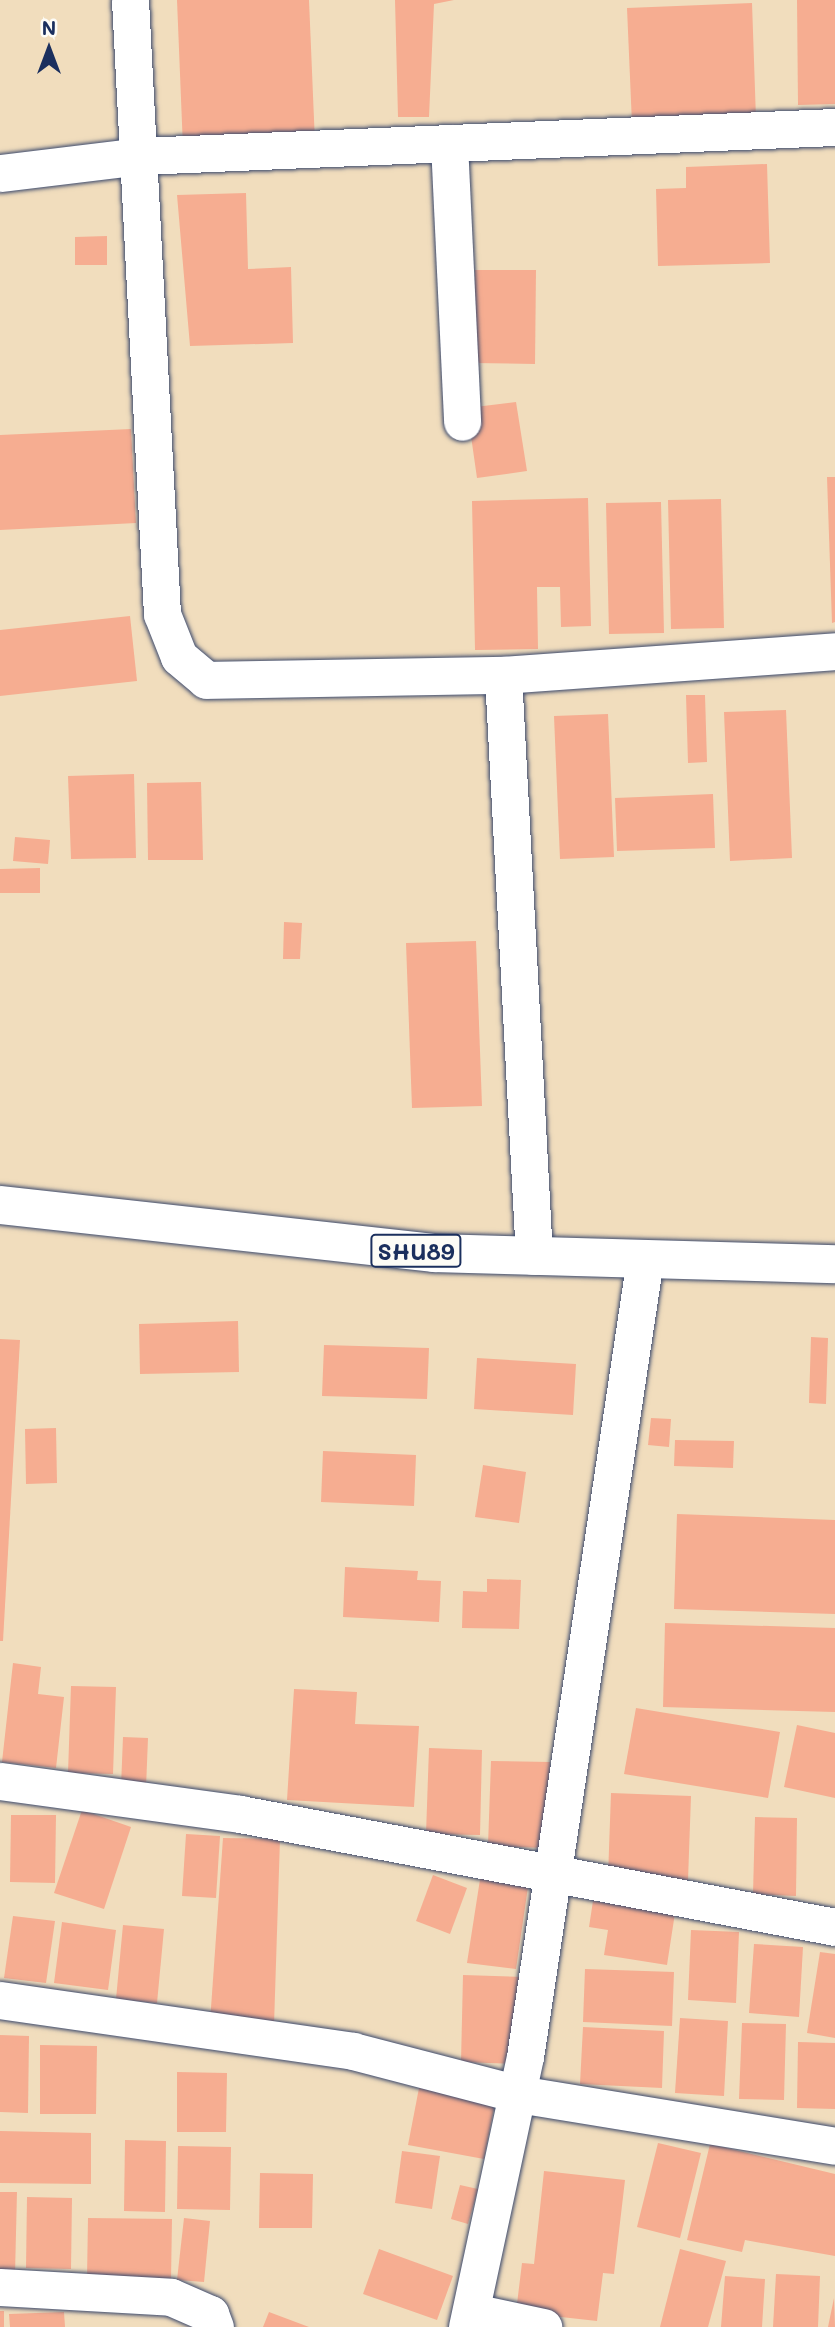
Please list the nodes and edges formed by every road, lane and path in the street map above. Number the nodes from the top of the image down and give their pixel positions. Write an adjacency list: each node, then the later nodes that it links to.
1 (130, 0): 4 (street)
2 (835, 127): 3 (street)
3 (449, 143): 4 (street); 6 (street)
4 (140, 156): 5 (street); 8 (street)
5 (0, 173)
6 (462, 422)
7 (835, 651): 8 (street)
8 (503, 675): 10 (street)
9 (0, 1205): 10 (main road, SHU89)
10 (534, 1256): 11 (main road, SHU89)
11 (645, 1259): 12 (main road, SHU89); 14 (street)
12 (835, 1264)
13 (0, 1781): 14 (street)
14 (554, 1872): 15 (street); 17 (street)
15 (835, 1927)
16 (0, 2000): 17 (street)
17 (518, 2094): 18 (street); 20 (street)
18 (835, 2146)
19 (0, 2287): 21 (street)
20 (470, 2319): 22 (street)
21 (215, 2327)
22 (543, 2327)

